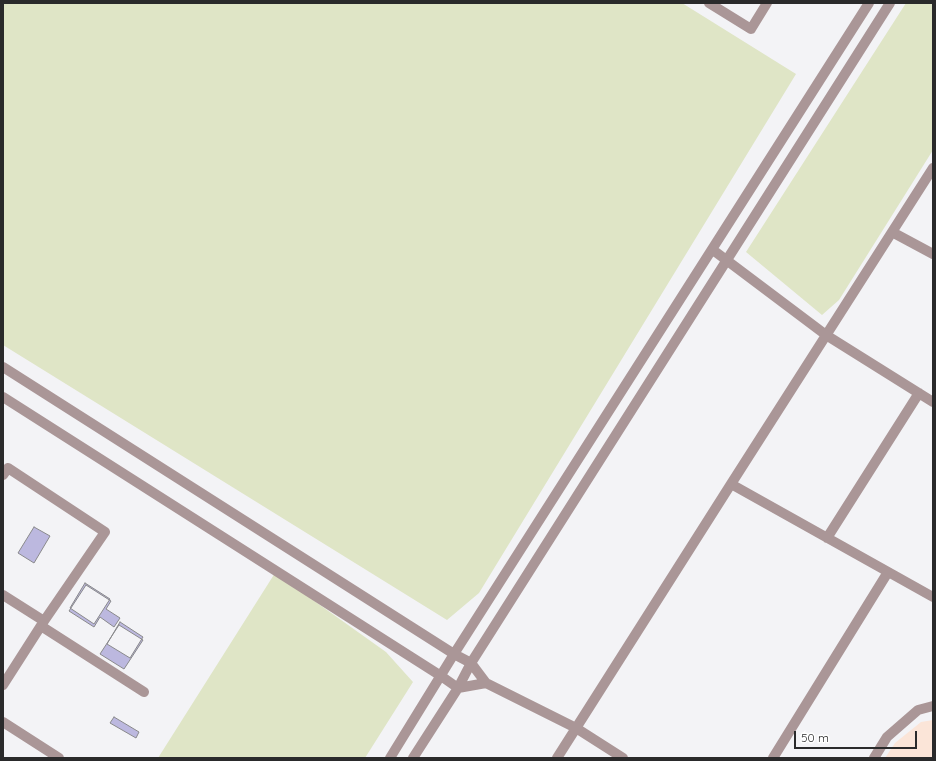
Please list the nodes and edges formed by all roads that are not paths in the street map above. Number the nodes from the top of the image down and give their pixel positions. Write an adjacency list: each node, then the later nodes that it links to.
1 (709, 3): 2 (street)
2 (767, 3)
3 (869, 3): 7 (street)
4 (890, 3): 9 (street)
5 (933, 168): 6 (street)
6 (892, 232): 8 (street); 10 (street)
7 (713, 250): 9 (street); 22 (street)
8 (933, 254)
9 (727, 260): 10 (street); 23 (street)
10 (826, 335): 12 (street); 16 (street)
11 (3, 367): 22 (street)
12 (919, 393): 14 (street); 17 (street)
13 (3, 397): 24 (street)
14 (933, 402)
15 (3, 475): 21 (street)
16 (731, 484): 17 (street); 31 (street)
17 (828, 538): 18 (street)
18 (888, 572): 20 (street); 37 (street)
19 (3, 594): 21 (street)
20 (933, 597)
21 (42, 623): 26 (street); 28 (street)
22 (454, 654): 23 (street); 24 (street)
23 (471, 664): 25 (street); 27 (street)
24 (441, 676): 27 (street); 33 (street)
25 (486, 683): 27 (street); 31 (street)
26 (3, 684)
27 (458, 688): 34 (street)
28 (144, 692)
29 (933, 706): 38 (street)
30 (3, 722): 32 (street)
31 (576, 728): 35 (street); 36 (street)
32 (59, 758)
33 (390, 758)
34 (413, 758)
35 (557, 758)
36 (623, 758)
37 (773, 758)
38 (874, 758)

